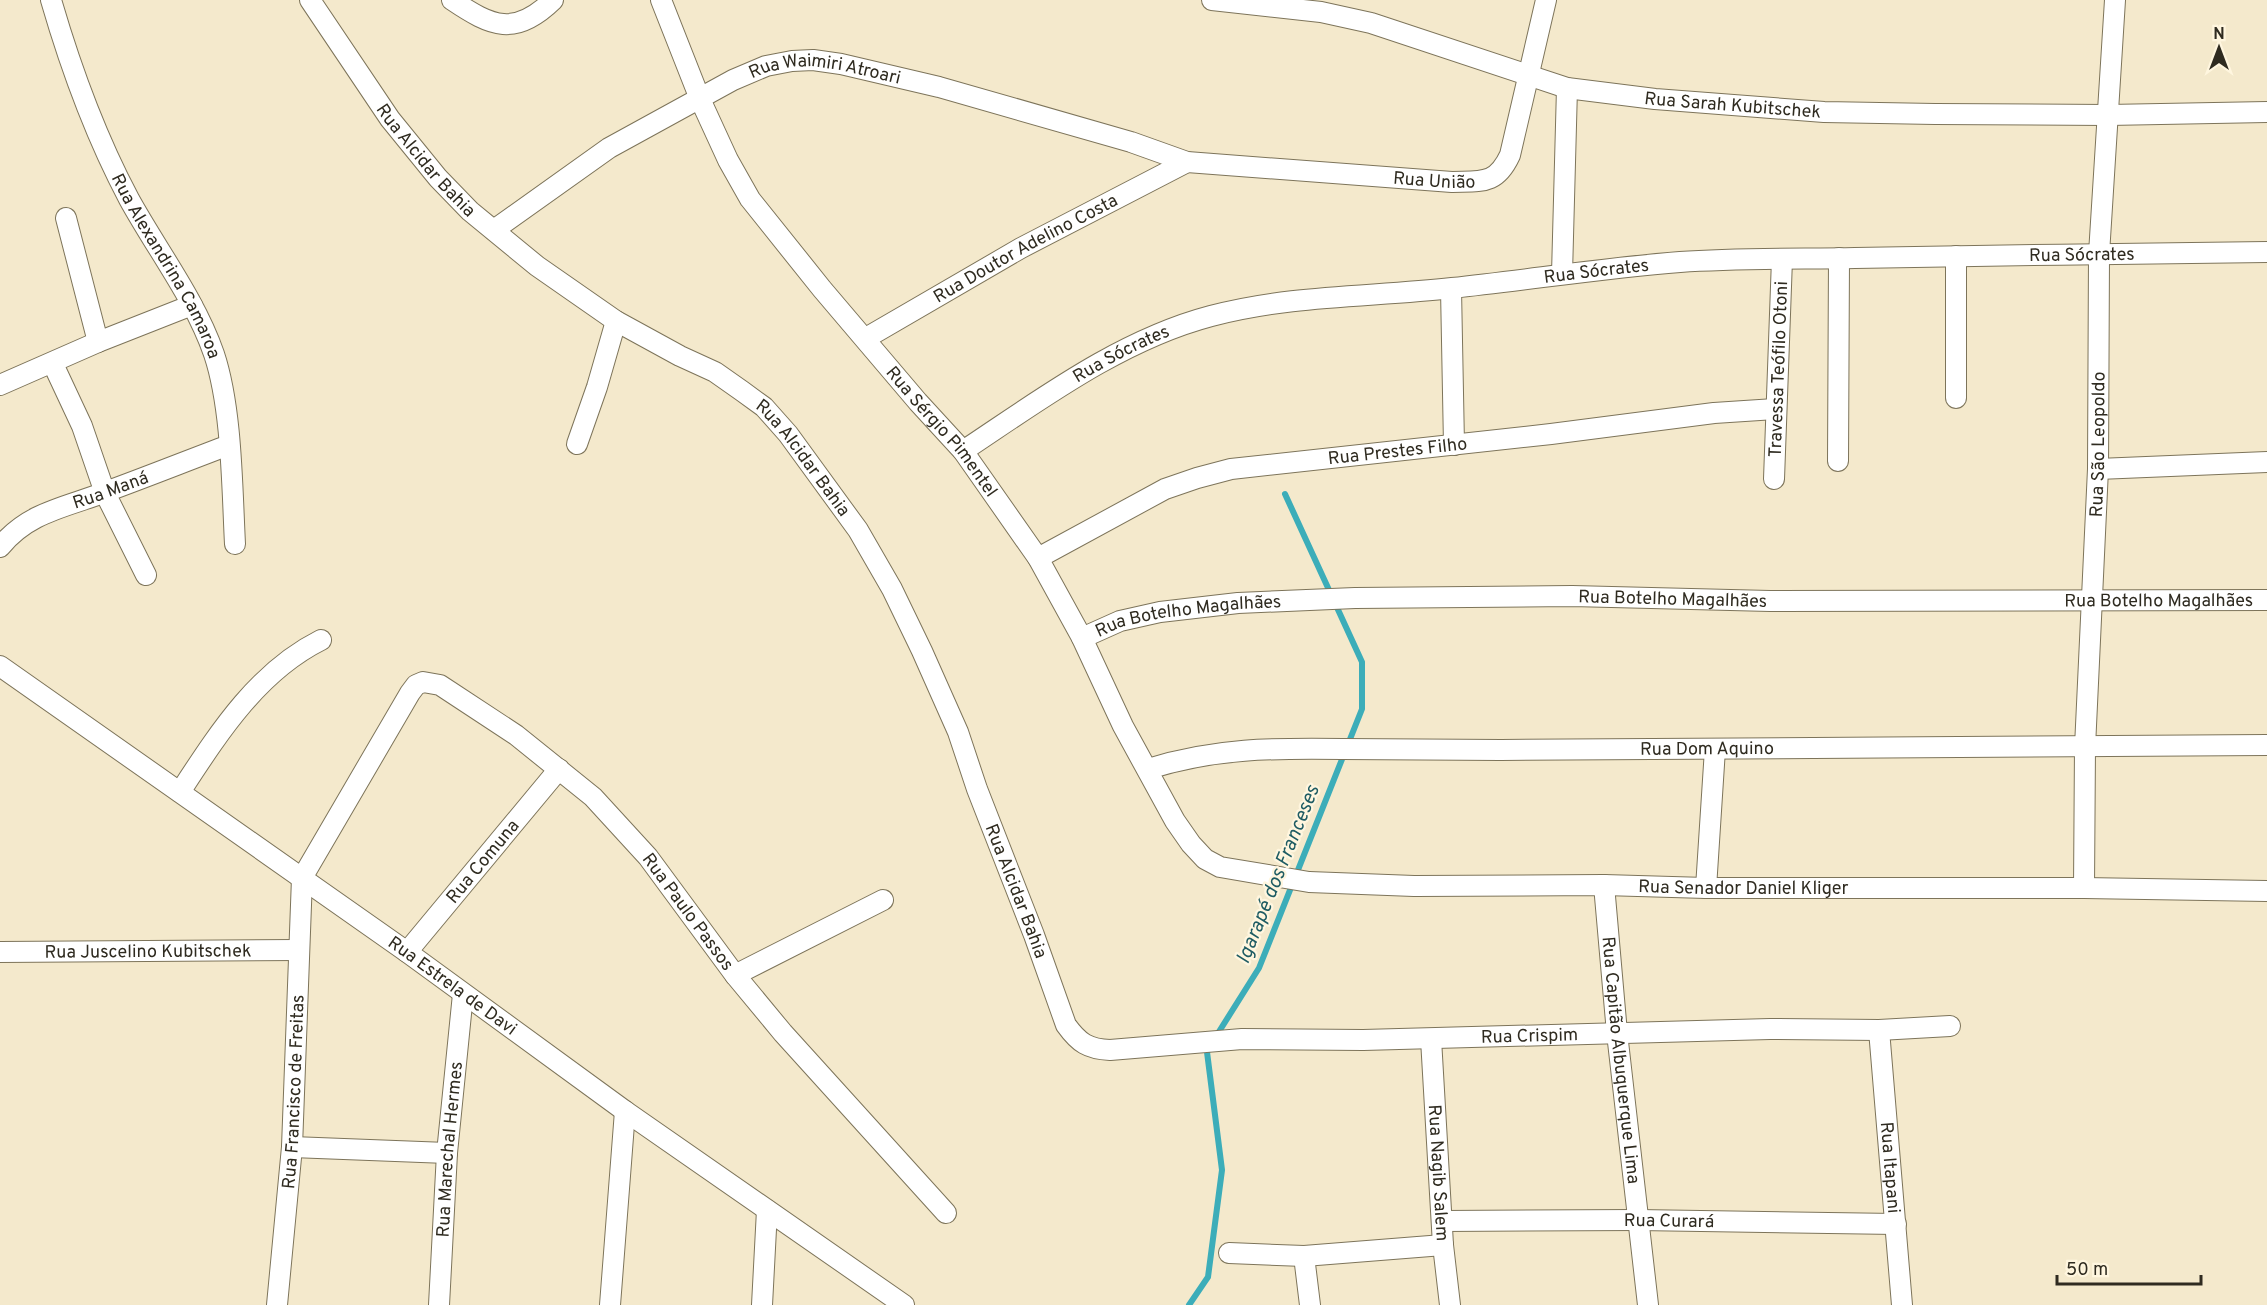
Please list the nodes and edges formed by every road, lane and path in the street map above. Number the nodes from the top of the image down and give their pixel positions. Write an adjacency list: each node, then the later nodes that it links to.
1 (51, 0): 24 (street, Rua Alexandrina Camaroa)
2 (310, 0): 16 (street, Rua Alcidar Bahia)
3 (452, 0): 4 (street)
4 (554, 0)
5 (660, 0): 11 (street, Rua Sérgio Pimentel)
6 (1212, 0): 9 (street, Rua Sarah Kubitschek)
7 (1546, 0): 9 (street, Rua União)
8 (2115, 0): 13 (street, Rua São Leopoldo)
9 (1529, 76): 10 (street, Rua Sarah Kubitschek); 14 (street, Rua União)
10 (1567, 88): 13 (street, Rua Sarah Kubitschek); 22 (street)
11 (700, 99): 14 (street, Rua Waimiri Atroari); 16 (street, Rua Waimiri Atroari); 26 (street, Rua Sérgio Pimentel)
12 (2267, 112): 13 (street, Rua Sarah Kubitschek)
13 (2108, 115): 18 (street, Rua São Leopoldo)
14 (1187, 162): 26 (street, Rua Doutor Adelino Costa)
15 (66, 218): 27 (street)
16 (495, 230): 25 (street, Rua Alcidar Bahia)
17 (2267, 252): 18 (street, Rua Sócrates)
18 (2099, 254): 19 (street, Rua Sócrates); 38 (street, Rua São Leopoldo)
19 (1956, 256): 20 (street, Rua Sócrates); 30 (street)
20 (1839, 258): 21 (street, Rua Sócrates); 36 (street)
21 (1782, 259): 22 (street, Rua Sócrates); 31 (street, Travessa Teófilo Otoni)
22 (1562, 274): 23 (street, Rua Sócrates)
23 (1451, 289): 34 (street); 35 (street, Rua Sócrates)
24 (192, 305): 27 (street); 33 (street, Rua Alexandrina Camaroa)
25 (616, 321): 32 (street); 72 (street, Rua Alcidar Bahia)
26 (866, 339): 35 (street, Rua Sérgio Pimentel)
27 (98, 342): 28 (street)
28 (53, 364): 29 (street); 40 (street)
29 (0, 385)
30 (1956, 398)
31 (1775, 409): 34 (street, Rua Prestes Filho); 39 (street, Travessa Teófilo Otoni)
32 (577, 444)
33 (229, 445): 40 (street, Rua Maná); 41 (street, Rua Alexandrina Camaroa)
34 (1454, 445): 43 (street, Rua Prestes Filho)
35 (963, 451): 43 (street, Rua Sérgio Pimentel)
36 (1838, 461)
37 (2267, 462): 38 (street)
38 (2098, 469): 45 (street, Rua São Leopoldo)
39 (1774, 479)
40 (105, 493): 42 (street, Rua Maná); 44 (street)
41 (235, 544)
42 (0, 547)
43 (1038, 558): 47 (street, Rua Sérgio Pimentel)
44 (146, 574)
45 (2091, 600): 46 (street, Rua Botelho Magalhães); 47 (street, Rua Botelho Magalhães); 51 (street, Rua São Leopoldo)
46 (2267, 600)
47 (1082, 638): 54 (street, Rua Sérgio Pimentel)
48 (321, 640): 55 (street)
49 (0, 666): 55 (street, Rua Estrela de Davi)
50 (2267, 746): 51 (street, Rua Dom Aquino)
51 (2085, 747): 52 (street, Rua Dom Aquino); 60 (street, Rua São Leopoldo)
52 (1715, 749): 54 (street, Rua Dom Aquino); 59 (street)
53 (559, 769): 57 (street, Rua Paulo Passos); 65 (street, Rua Comuna); 66 (street, Rua Paulo Passos)
54 (1148, 769): 56 (street, Rua Sérgio Pimentel)
55 (180, 792): 57 (street, Rua Estrela de Davi)
56 (1220, 867): 58 (street, Rua Senador Daniel Kliger)
57 (302, 878): 63 (street, Rua Francisco de Freitas); 65 (street, Rua Estrela de Davi)
58 (1604, 885): 59 (street, Rua Senador Daniel Kliger); 70 (street, Rua Capitão Albuquerque Lima)
59 (1706, 888): 60 (street, Rua Senador Daniel Kliger)
60 (2084, 888): 61 (street, Rua Senador Daniel Kliger)
61 (2267, 891)
62 (883, 900): 66 (street)
63 (298, 950): 64 (street, Rua Juscelino Kubitschek); 74 (street, Rua Francisco de Freitas)
64 (0, 952)
65 (407, 952): 67 (street, Rua Estrela de Davi)
66 (735, 975): 77 (street, Rua Paulo Passos)
67 (463, 994): 73 (street, Rua Estrela de Davi); 75 (street, Rua Marechal Hermes)
68 (1950, 1026): 69 (street, Rua Crispim)
69 (1879, 1030): 70 (street, Rua Crispim); 80 (street, Rua Itapani)
70 (1617, 1033): 71 (street, Rua Crispim); 78 (street, Rua Capitão Albuquerque Lima)
71 (1431, 1038): 72 (street, Rua Crispim); 79 (street, Rua Nagib Salem)
72 (1110, 1050)
73 (625, 1111): 76 (street, Rua Estrela de Davi); 87 (street)
74 (292, 1147): 75 (street); 85 (street, Rua Francisco de Freitas)
75 (447, 1153): 86 (street, Rua Marechal Hermes)
76 (767, 1210): 84 (street, Rua Estrela de Davi); 88 (street)
77 (946, 1213)
78 (1638, 1220): 79 (street, Rua Curará); 80 (street, Rua Curará); 91 (street, Rua Capitão Albuquerque Lima)
79 (1443, 1221): 81 (street, Rua Nagib Salem)
80 (1896, 1224): 92 (street, Rua Itapani)
81 (1443, 1245): 83 (street); 90 (street, Rua Nagib Salem)
82 (1229, 1253): 83 (street)
83 (1304, 1257): 89 (street)
84 (899, 1303)
85 (277, 1305)
86 (440, 1305)
87 (610, 1305)
88 (762, 1305)
89 (1310, 1305)
90 (1450, 1305)
91 (1648, 1305)
92 (1902, 1305)

